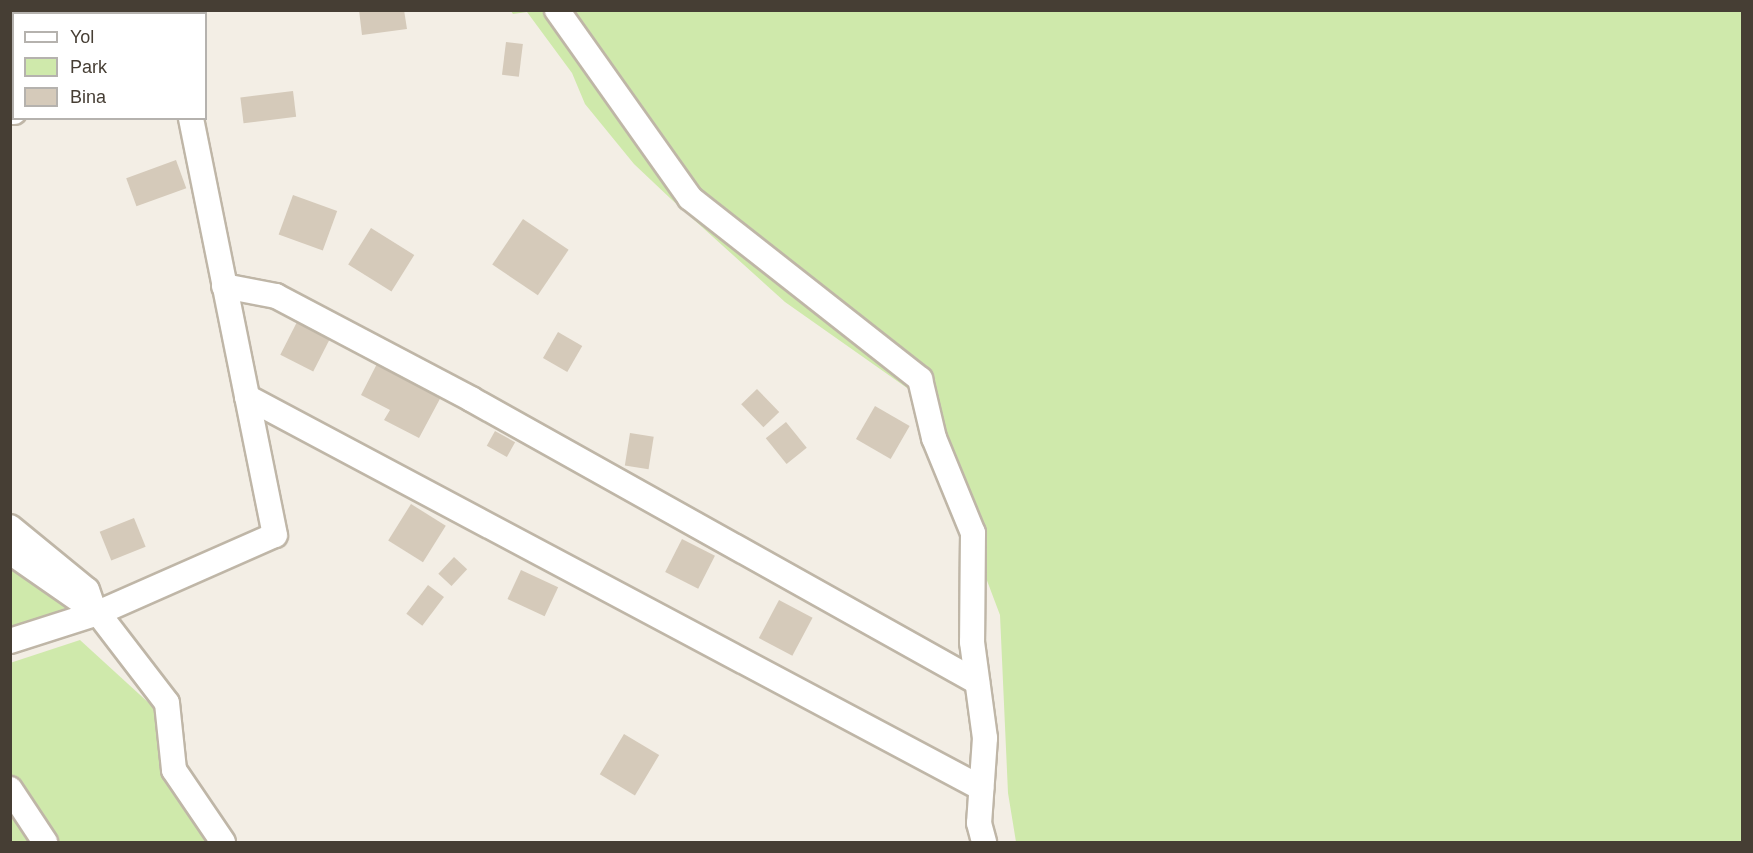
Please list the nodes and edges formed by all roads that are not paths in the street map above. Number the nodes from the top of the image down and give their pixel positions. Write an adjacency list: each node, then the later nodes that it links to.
1 (557, 10): 9 (street)
2 (191, 120): 3 (street)
3 (225, 286): 4 (street); 9 (street)
4 (247, 397): 7 (street); 10 (street)
5 (10, 527): 7 (street)
6 (10, 552): 7 (street)
7 (95, 610): 8 (street); 13 (street)
8 (10, 641)
9 (977, 682): 10 (street)
10 (981, 788): 14 (street)
11 (10, 789): 12 (street)
12 (45, 843)
13 (223, 843)
14 (984, 843)

